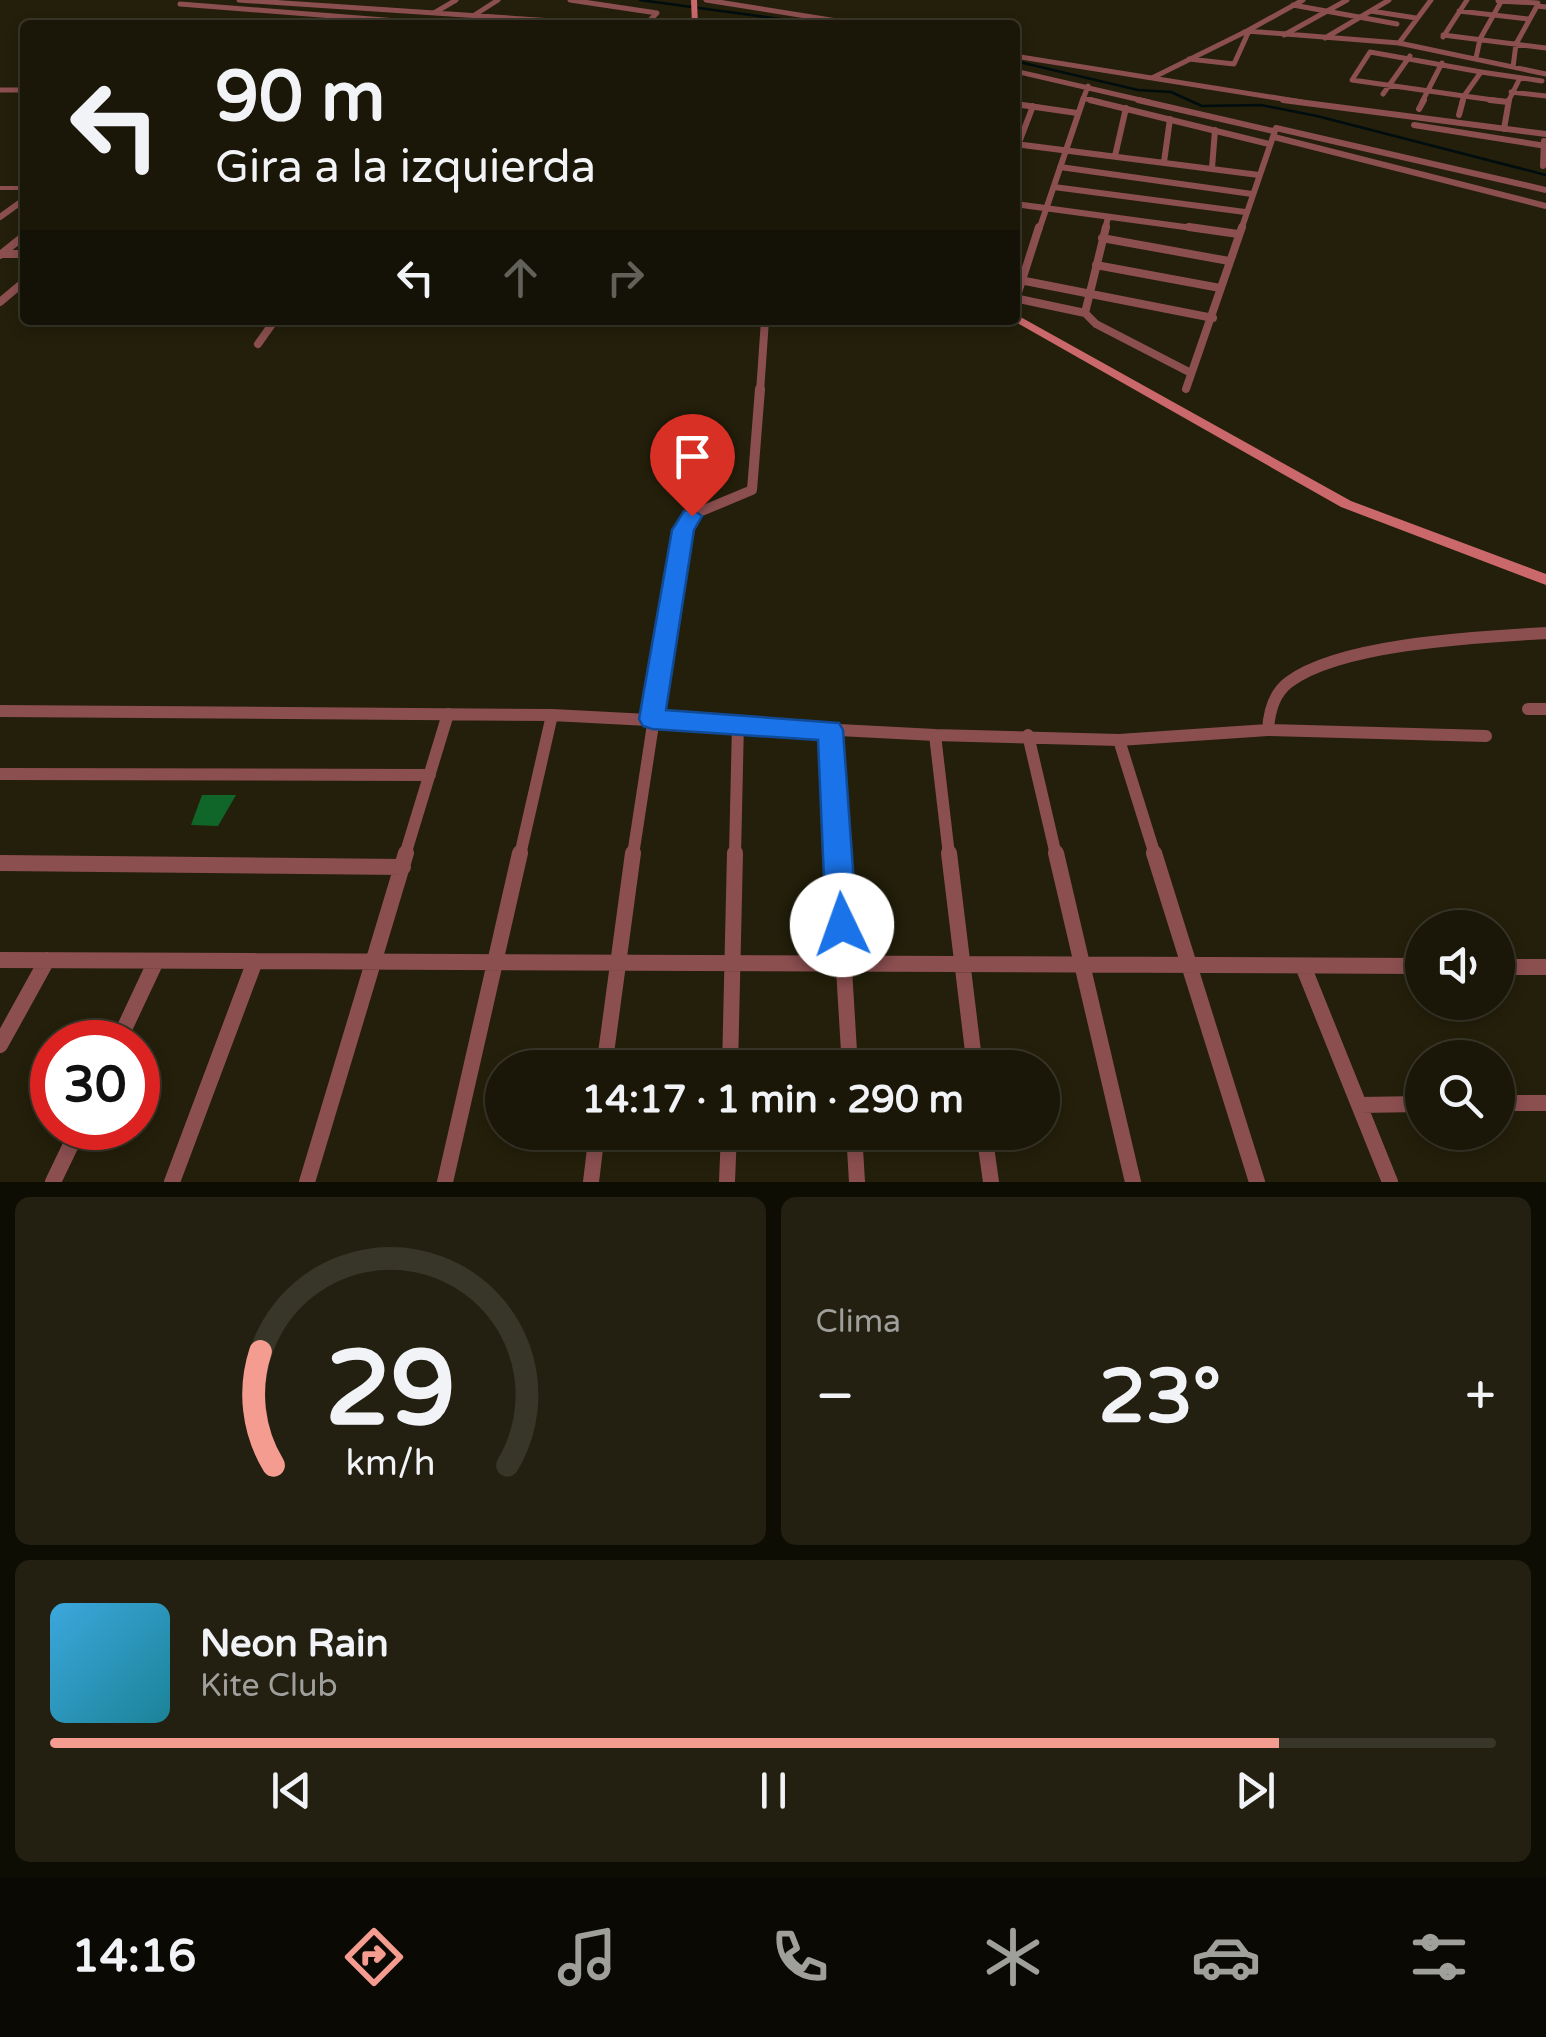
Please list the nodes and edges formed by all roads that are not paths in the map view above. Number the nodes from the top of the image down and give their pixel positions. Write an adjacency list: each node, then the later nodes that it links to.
1 (239, 0): 16 (street)
2 (325, 0): 20 (street)
3 (368, 0): 23 (street)
4 (413, 0): 24 (street)
5 (456, 0): 28 (street)
6 (498, 0): 30 (street)
7 (570, 0): 36 (street)
8 (706, 0): 37 (street)
9 (1303, 0): 21 (street)
10 (1348, 0): 27 (street)
11 (1389, 0): 25 (street)
12 (1431, 0): 32 (street)
13 (1448, 0): 17 (street)
14 (1494, 0): 15 (street)
15 (1502, 0): 18 (street); 29 (street)
16 (279, 1): 20 (street)
17 (1466, 1): 26 (street)
18 (1538, 3): 22 (street); 33 (street)
19 (180, 4): 34 (street)
20 (316, 5): 23 (street)
21 (1293, 5): 27 (street); 41 (street)
22 (1546, 7)
23 (354, 8): 24 (street)
24 (394, 10): 28 (street)
25 (1371, 11): 31 (street); 32 (street)
26 (1458, 11): 29 (street); 43 (street)
27 (1327, 12): 31 (street); 42 (street)
28 (434, 13): 30 (street)
29 (1494, 15): 33 (street); 45 (street)
30 (473, 16): 35 (street)
31 (1360, 18): 39 (street); 44 (street)
32 (1416, 18): 40 (street)
33 (1528, 19): 38 (street); 48 (street)
34 (384, 20)
35 (535, 20)
36 (650, 20)
37 (831, 20)
38 (1546, 20)
39 (1397, 24): 40 (street); 46 (street)
40 (1410, 26): 47 (street)
41 (1245, 31): 42 (street); 54 (street); 54 (street)
42 (1284, 34): 44 (street)
43 (1443, 35): 45 (street); 50 (street)
44 (1325, 38): 46 (street)
45 (1480, 39): 48 (street); 53 (street)
46 (1365, 42): 47 (street)
47 (1398, 43): 50 (street)
48 (1516, 44): 49 (street); 56 (street)
49 (1546, 48)
50 (1443, 51): 53 (street)
51 (1410, 56): 55 (street); 63 (street); 63 (street)
52 (1020, 57): 59 (street)
53 (1476, 58): 56 (street)
54 (1188, 59): 59 (street)
55 (1442, 64): 57 (street); 64 (street)
56 (1513, 68): 61 (street)
57 (1481, 72): 60 (street); 67 (street)
58 (1020, 73): 62 (street)
59 (1150, 78): 78 (street)
60 (1518, 80): 61 (street); 65 (street)
61 (1546, 81)
62 (1088, 86): 69 (street); 84 (street)
63 (1388, 86): 64 (street); 66 (street)
64 (1426, 91): 67 (street); 74 (street)
65 (1511, 92): 68 (street); 70 (street)
66 (1383, 94)
67 (1464, 96): 70 (street); 76 (street)
68 (1546, 96)
69 (1083, 98): 73 (street); 75 (street)
70 (1508, 102): 79 (street)
71 (1020, 105): 72 (street)
72 (1033, 106): 75 (street); 82 (street)
73 (1126, 108): 77 (street); 90 (street)
74 (1419, 109)
75 (1077, 112): 88 (street)
76 (1459, 115)
77 (1170, 120): 80 (street); 91 (street)
78 (1442, 125): 79 (street); 83 (street); 85 (street)
79 (1500, 128): 81 (street); 83 (street)
80 (1215, 130): 84 (street); 94 (street)
81 (1545, 134): 86 (street)
82 (1020, 137)
83 (1494, 137): 86 (street); 89 (street)
84 (1272, 138): 95 (street); 96 (street); 97 (street)
85 (1441, 141)
86 (1545, 146): 92 (street)
87 (1020, 147): 88 (street)
88 (1066, 150): 90 (street); 93 (street)
89 (1492, 155)
90 (1115, 156): 91 (street)
91 (1164, 162): 94 (street)
92 (1544, 166)
93 (1060, 168): 98 (street); 100 (street)
94 (1212, 168): 96 (street)
95 (1463, 171): 97 (street); 99 (street)
96 (1260, 175): 100 (street)
97 (1449, 182): 102 (street)
98 (1054, 187): 103 (street); 104 (street)
99 (1546, 190)
100 (1252, 194): 104 (street)
101 (1020, 205): 103 (street)
102 (1546, 206)
103 (1045, 208): 105 (street); 110 (street)
104 (1245, 212): 106 (street)
105 (1108, 217): 106 (street); 107 (street)
106 (1238, 234): 108 (street)
107 (1102, 238): 108 (street); 109 (street)
108 (1229, 261): 112 (street)
109 (1096, 265): 112 (street); 113 (street)
110 (1025, 281): 113 (street); 114 (street)
111 (20, 285): 115 (street)
112 (1220, 288): 119 (street)
113 (1092, 292): 118 (street); 119 (street)
114 (1020, 296)
115 (0, 302)
116 (1020, 308): 118 (street)
117 (1020, 310): 125 (main road)
118 (1085, 312): 123 (street)
119 (1213, 318): 123 (street)
120 (271, 325): 122 (street)
121 (766, 325): 132 (street)
122 (258, 344)
123 (1189, 372): 124 (street)
124 (1186, 388)
125 (1546, 576)
126 (1546, 633): 135 (street)
127 (1546, 708): 128 (street)
128 (1528, 709)
129 (0, 711): 130 (street)
130 (448, 714): 131 (street); 141 (street)
131 (552, 715): 132 (street); 149 (street)
132 (652, 719): 133 (street); 150 (street)
133 (738, 723): 134 (street); 151 (street)
134 (830, 730): 137 (street); 152 (street)
135 (1268, 730): 138 (street); 139 (street)
136 (1028, 734): 137 (street); 139 (street); 154 (street)
137 (935, 735): 153 (street)
138 (1486, 736)
139 (1120, 740): 155 (street)
140 (0, 774): 141 (street)
141 (430, 775): 143 (street)
142 (0, 863): 143 (street)
143 (402, 866): 148 (street)
144 (0, 960): 145 (street)
145 (47, 960): 146 (street); 161 (street)
146 (156, 960): 147 (street); 160 (street)
147 (255, 961): 148 (street); 176 (street)
148 (374, 962): 149 (street); 177 (street)
149 (493, 962): 150 (street); 178 (street)
150 (616, 962): 151 (street); 162 (street)
151 (732, 963): 152 (street); 163 (street)
152 (844, 964): 153 (street); 164 (street)
153 (960, 964): 154 (street); 165 (street)
154 (1082, 965): 155 (street); 183 (street)
155 (1190, 965): 156 (street); 184 (street)
156 (1303, 966): 157 (street); 169 (street)
157 (1405, 966)
158 (1515, 966): 159 (street)
159 (1546, 967)
160 (128, 1020)
161 (0, 1045)
162 (606, 1050)
163 (730, 1050)
164 (849, 1050)
165 (972, 1050)
166 (1546, 1103): 168 (street)
167 (1405, 1104): 169 (street)
168 (1515, 1104)
169 (1359, 1105): 185 (street)
170 (68, 1150): 175 (street)
171 (594, 1150): 179 (street)
172 (728, 1150): 180 (street)
173 (855, 1150): 181 (street)
174 (987, 1150): 182 (street)
175 (53, 1182)
176 (172, 1182)
177 (308, 1182)
178 (445, 1182)
179 (591, 1182)
180 (728, 1182)
181 (856, 1182)
182 (991, 1182)
183 (1133, 1182)
184 (1257, 1182)
185 (1390, 1182)

